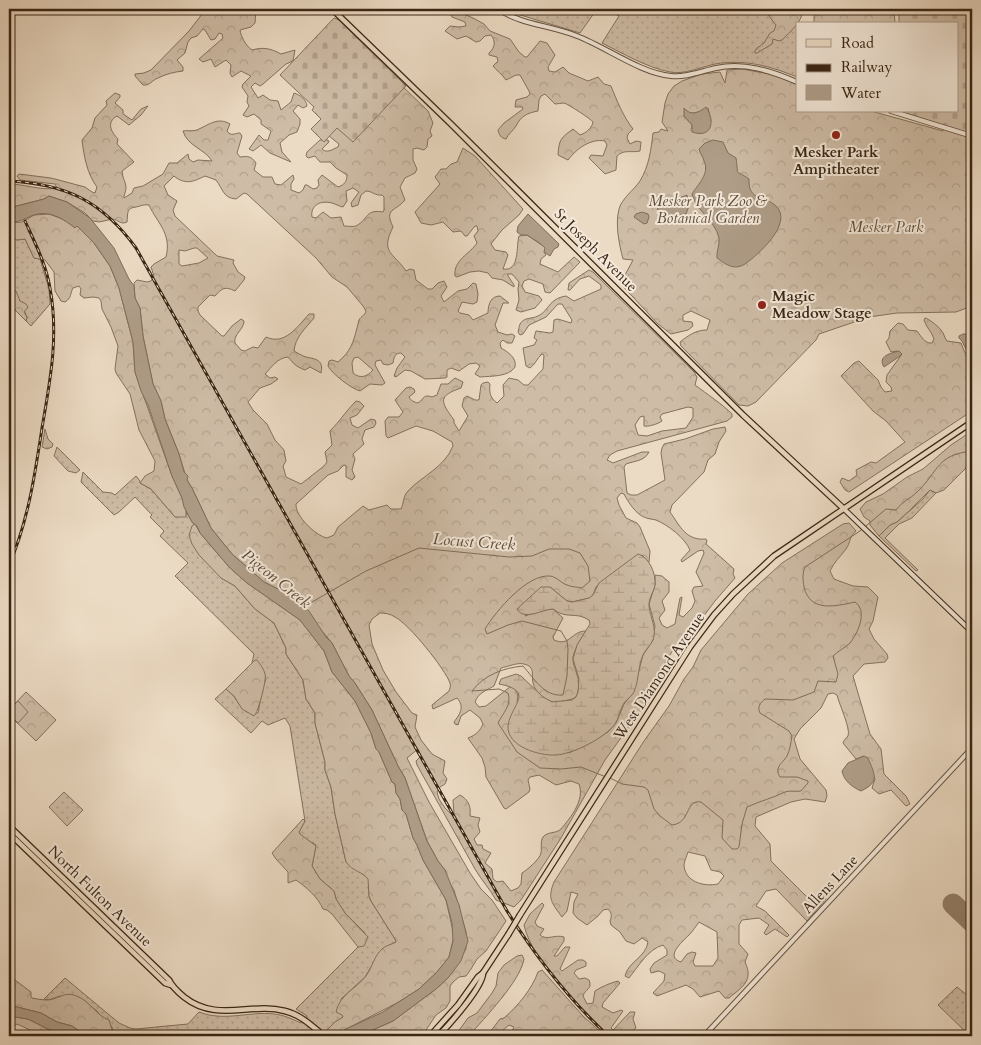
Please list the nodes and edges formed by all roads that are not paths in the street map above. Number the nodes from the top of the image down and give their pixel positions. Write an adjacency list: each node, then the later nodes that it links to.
1 (332, 9): 7 (main road, St Joseph Avenue)
2 (498, 9): 3 (street)
3 (796, 82)
4 (894, 112): 5 (street)
5 (972, 136)
6 (972, 422): 7 (main road, West Diamond Avenue)
7 (843, 508): 8 (street); 12 (main road, West Diamond Avenue, bridge)
8 (972, 632)
9 (972, 748): 17 (street, Allens Lane)
10 (9, 826): 13 (main road, North Fulton Avenue)
11 (9, 832): 13 (main road, North Fulton Avenue)
12 (483, 973): 15 (main road, West Diamond Avenue); 16 (main road, West Diamond Avenue)
13 (171, 985): 14 (main road, North Fulton Avenue)
14 (324, 1036)
15 (430, 1036)
16 (438, 1036)
17 (704, 1036)

